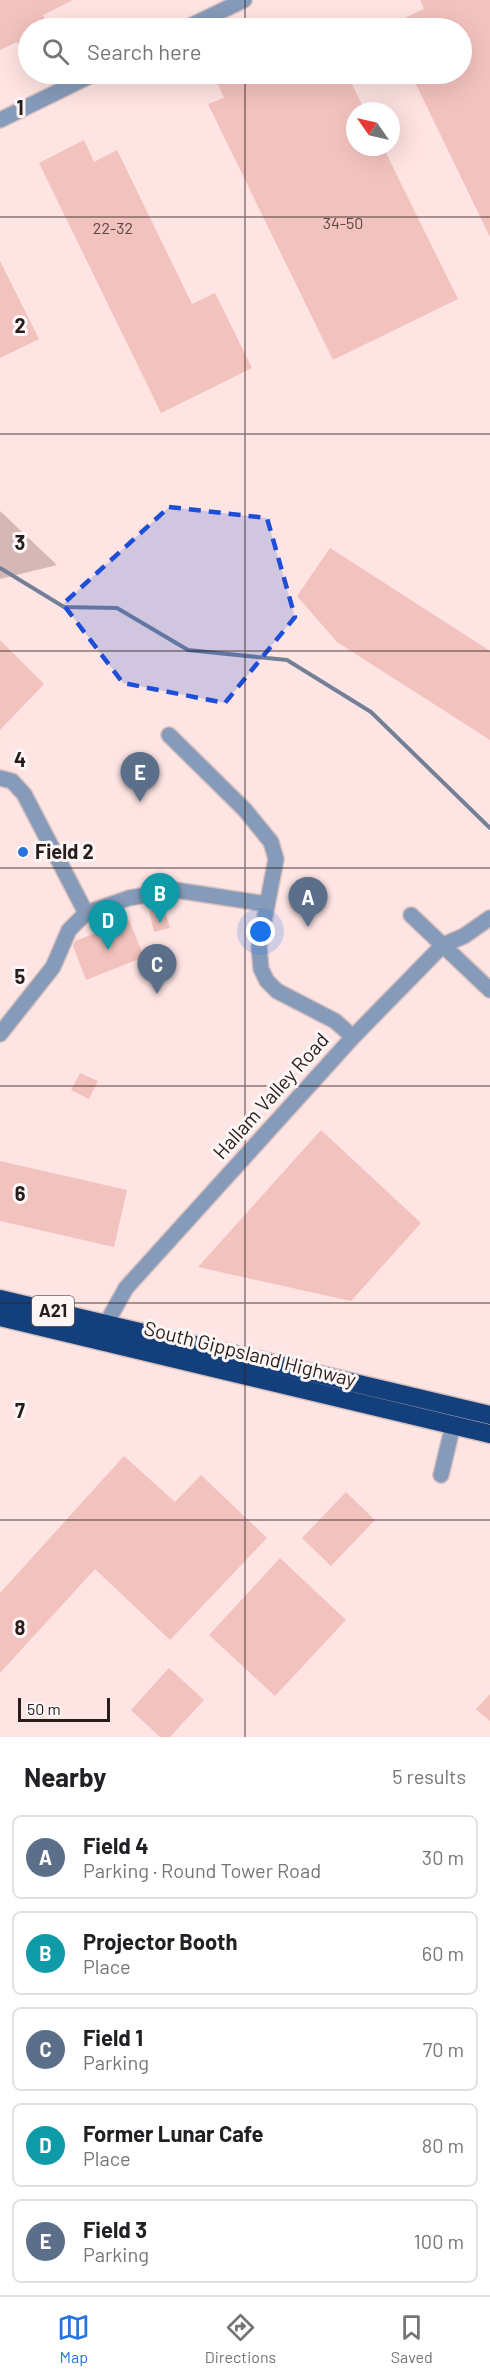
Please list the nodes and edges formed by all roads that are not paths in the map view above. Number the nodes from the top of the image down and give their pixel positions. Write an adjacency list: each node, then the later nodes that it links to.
1 (244, 0): 2 (street)
2 (207, 18)
3 (74, 84): 4 (street)
4 (0, 120)
5 (169, 735): 7 (street)
6 (0, 778): 8 (street)
7 (267, 904): 8 (street); 14 (street)
8 (86, 914): 13 (street)
9 (411, 915): 11 (street)
10 (490, 918): 11 (street, Hallam Valley Road)
11 (443, 945): 12 (street); 14 (street, Hallam Valley Road)
12 (490, 990)
13 (0, 1034)
14 (353, 1037): 17 (street, Hallam Valley Road)
15 (0, 1299): 17 (highway, South Gippsland Highway / A21)
16 (0, 1317): 17 (highway, South Gippsland Highway / A21)
17 (104, 1333): 18 (highway, South Gippsland Highway / A21); 18 (highway, South Gippsland Highway / A21)
18 (303, 1381): 19 (highway, South Gippsland Highway / A21); 21 (highway, South Gippsland Highway / A21)
19 (459, 1407): 20 (highway, South Gippsland Highway / A21); 21 (highway)
20 (490, 1415)
21 (453, 1425): 22 (highway, South Gippsland Highway / A21); 23 (street)
22 (490, 1434)
23 (441, 1475)

